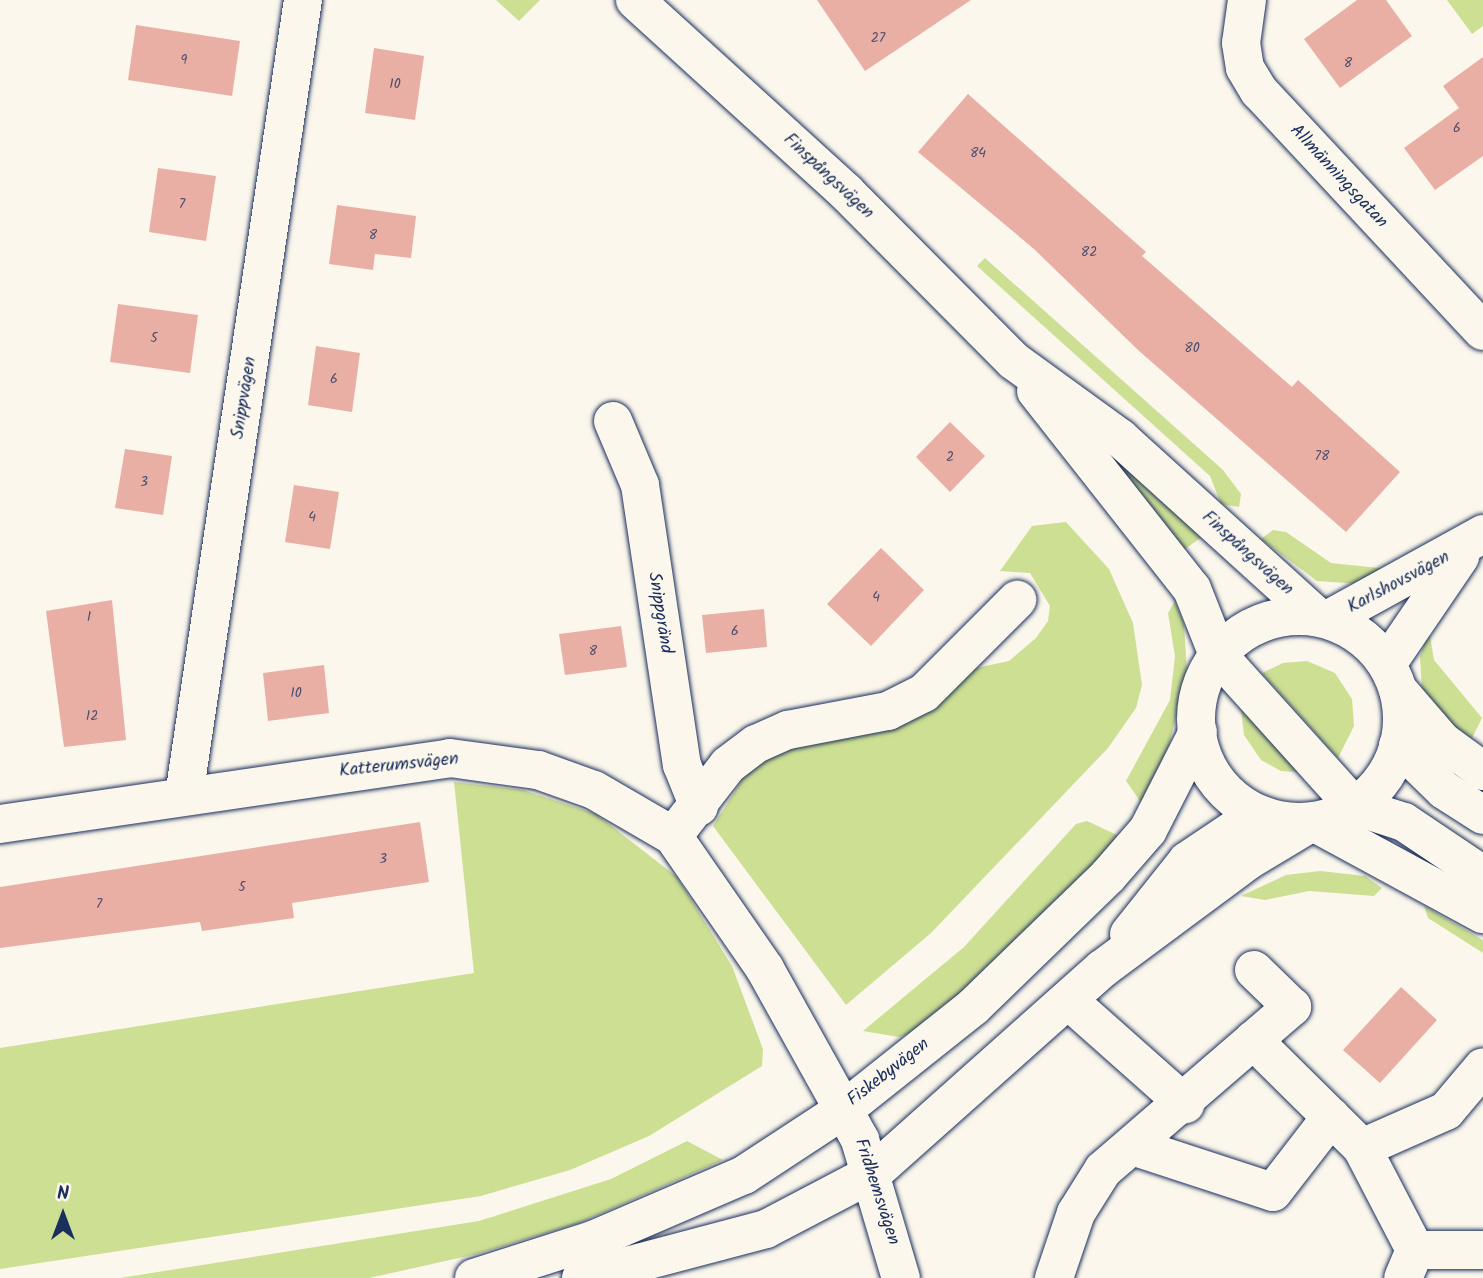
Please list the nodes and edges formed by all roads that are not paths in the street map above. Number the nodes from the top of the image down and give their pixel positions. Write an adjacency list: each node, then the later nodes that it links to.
1 (303, 0): 15 (street, Snippvägen)
2 (635, 0): 5 (street, Finspångsvägen)
3 (1247, 0): 4 (street, Allmänningsgatan)
4 (1483, 331)
5 (1014, 360): 9 (street, Finspångsvägen); 10 (street, Finspångsvägen)
6 (613, 421): 17 (street, Snippgränd)
7 (1475, 540): 9 (street, Karlshovsvägen); 11 (street, Karlshovsvägen)
8 (1017, 600): 17 (street)
9 (1323, 618): 10 (street, Finspångsvägen); 11 (street, Finspångsvägen)
10 (1218, 656): 12 (street, Finspångsvägen); 16 (street)
11 (1393, 677): 13 (street); 14 (street, Finspångsvägen)
12 (1198, 732): 18 (street, Finspångsvägen); 31 (street, Fiskebyvägen)
13 (1398, 745): 16 (street); 19 (street)
14 (1483, 771)
15 (184, 796): 20 (street, Katterumsvägen); 22 (street, Katterumsvägen)
16 (1354, 806): 21 (street); 23 (street)
17 (699, 807): 22 (street)
18 (1256, 814): 21 (street); 25 (street)
19 (1483, 816)
20 (0, 824)
21 (1312, 824): 24 (street); 25 (street)
22 (673, 836): 31 (street, Katterumsvägen)
23 (1483, 875)
24 (1483, 914)
25 (1102, 969): 27 (street)
26 (1254, 970): 28 (street)
27 (1068, 1000): 30 (street); 35 (street)
28 (1253, 1040): 30 (street); 32 (street)
29 (1483, 1067): 34 (street)
30 (1185, 1104): 33 (street)
31 (846, 1108): 35 (street, Fridhemsvägen); 38 (street, Fiskebyvägen)
32 (1331, 1117): 33 (street); 34 (street)
33 (1132, 1146): 41 (street)
34 (1363, 1148): 37 (street)
35 (873, 1173): 39 (street); 40 (street, Fridhemsvägen)
36 (1483, 1250): 37 (street)
37 (1409, 1264)
38 (474, 1278)
39 (581, 1278)
40 (901, 1278)
41 (1054, 1278)

